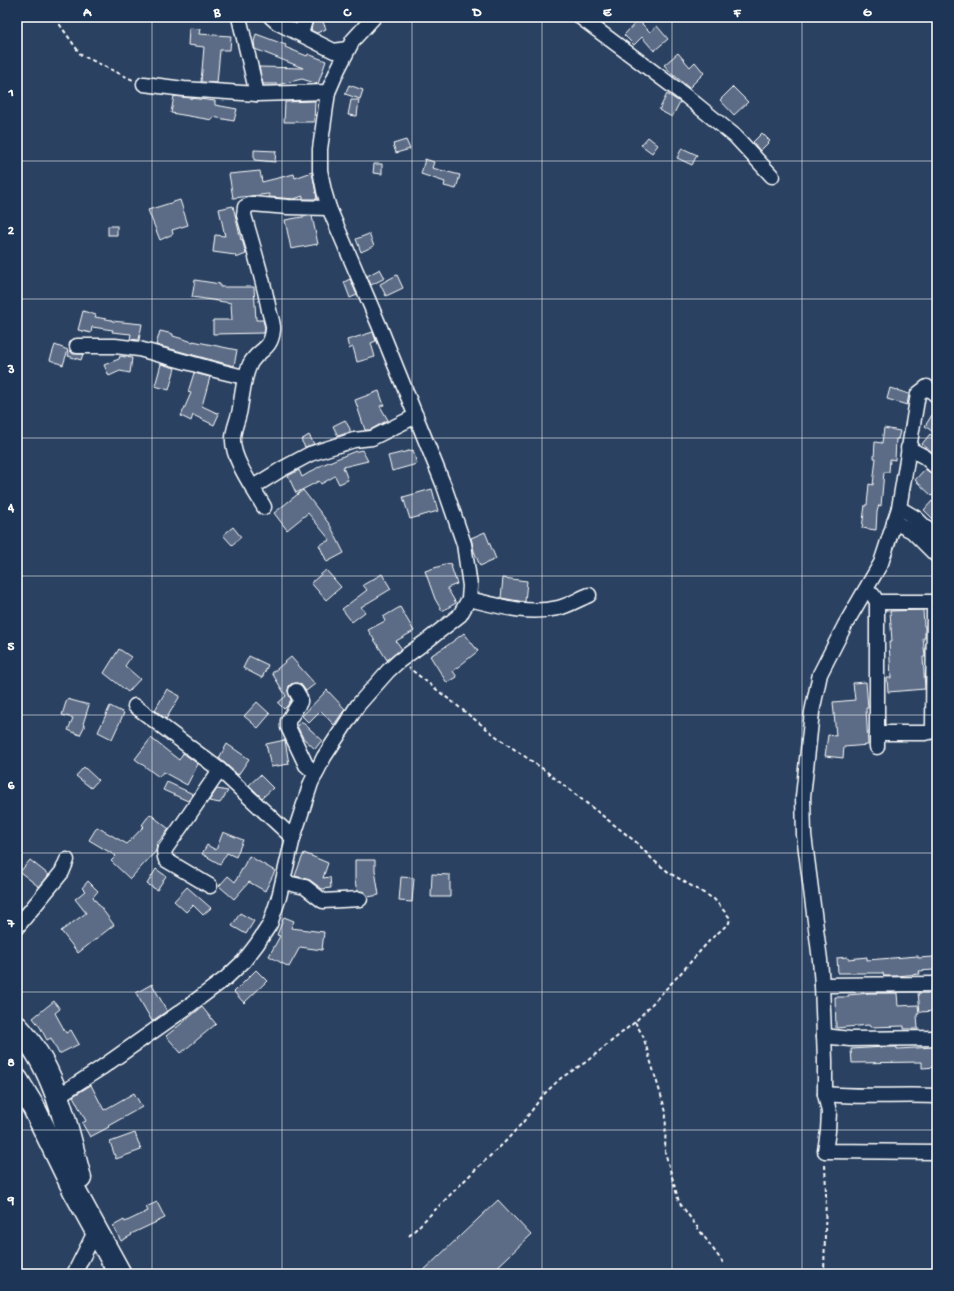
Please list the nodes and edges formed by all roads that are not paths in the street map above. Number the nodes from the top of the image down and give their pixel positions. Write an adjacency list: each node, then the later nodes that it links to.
1 (239, 17): 10 (street)
2 (271, 17): 6 (street)
3 (306, 17): 6 (street)
4 (374, 17): 7 (street)
5 (580, 17): 11 (street)
6 (300, 34): 7 (street)
7 (348, 49): 9 (street)
8 (144, 84): 10 (street)
9 (328, 92): 10 (street); 12 (street)
10 (257, 94)
11 (772, 176)
12 (329, 208): 14 (street); 16 (street)
13 (77, 346): 14 (street)
14 (244, 377): 19 (street)
15 (934, 388): 17 (street)
16 (416, 416): 19 (street); 27 (street)
17 (908, 448): 18 (street); 21 (street)
18 (937, 468)
19 (253, 487): 20 (street)
20 (264, 506)
21 (899, 508): 22 (street); 23 (street)
22 (894, 522): 24 (street); 25 (street)
23 (937, 539)
24 (937, 556)
25 (867, 586): 28 (street); 42 (street)
26 (589, 594): 27 (street)
27 (469, 599): 34 (street)
28 (878, 602): 31 (street); 31 (street)
29 (296, 690): 34 (street)
30 (135, 706): 33 (street)
31 (877, 733): 32 (street)
32 (876, 747)
33 (220, 770): 35 (street); 38 (street)
34 (316, 774): 35 (street)
35 (293, 838): 37 (street)
36 (67, 860): 40 (street)
37 (283, 882): 39 (street); 48 (street)
38 (210, 886)
39 (360, 899)
40 (17, 927)
41 (937, 984): 42 (street)
42 (822, 985): 44 (street)
43 (17, 1027): 48 (highway)
44 (824, 1036): 45 (street); 47 (street)
45 (937, 1038)
46 (17, 1080): 51 (highway)
47 (825, 1094): 49 (street); 50 (street)
48 (58, 1096): 51 (highway)
49 (937, 1096)
50 (937, 1152)
51 (93, 1224): 52 (street); 53 (highway)
52 (74, 1274)
53 (120, 1274)

